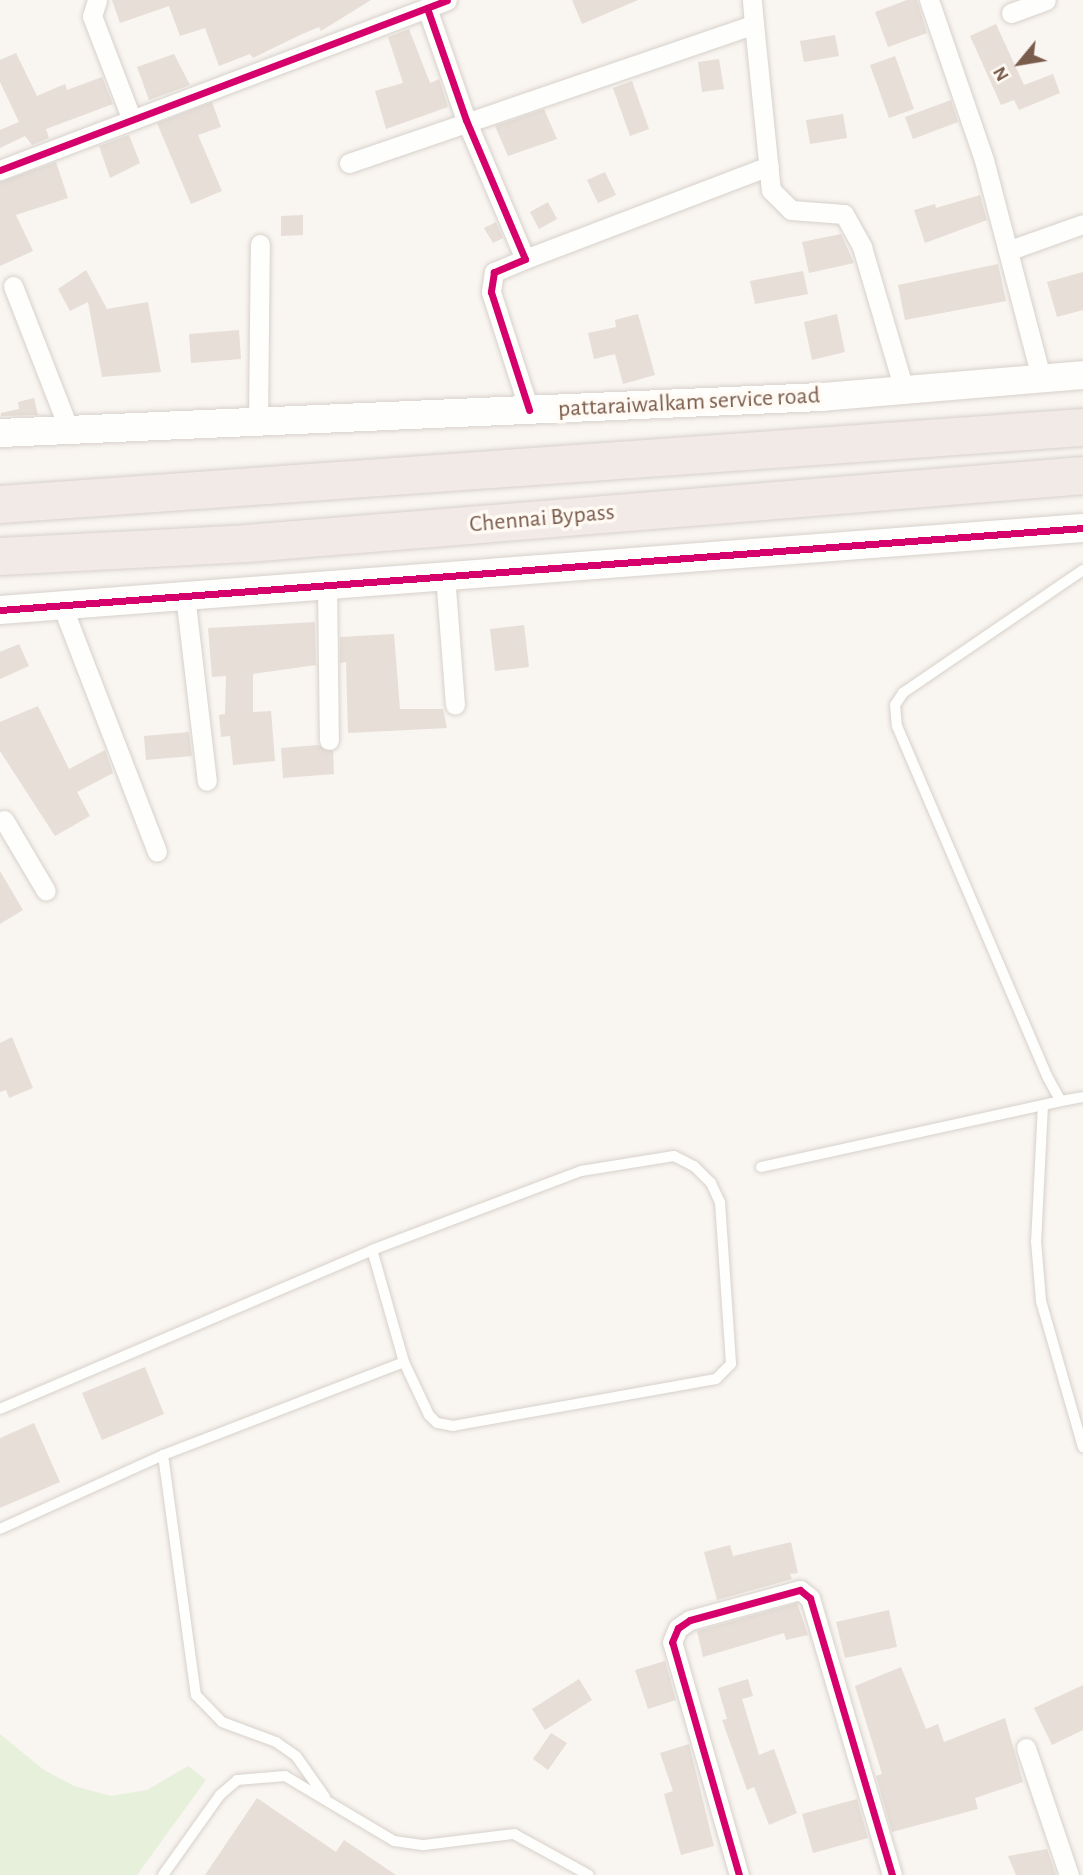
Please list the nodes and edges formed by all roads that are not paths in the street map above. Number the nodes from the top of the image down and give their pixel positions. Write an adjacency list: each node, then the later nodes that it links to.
1 (97, 0): 9 (street)
2 (447, 0): 6 (street)
3 (752, 0): 8 (street)
4 (929, 0): 16 (street)
5 (1046, 0): 7 (street)
6 (427, 8): 9 (street); 10 (street)
7 (1011, 13)
8 (754, 24): 10 (street); 12 (street)
9 (132, 120): 13 (street)
10 (466, 120): 11 (street); 17 (street)
11 (349, 163)
12 (769, 166): 17 (street); 21 (street)
13 (0, 170)
14 (1083, 224): 16 (street)
15 (260, 244): 23 (street)
16 (1010, 250): 20 (street)
17 (525, 259): 22 (street)
18 (13, 286): 25 (street)
19 (1083, 375): 20 (street, pattaraiwalkam service road)
20 (1041, 379): 21 (street, pattaraiwalkam service road)
21 (904, 390): 22 (street, pattaraiwalkam service road)
22 (529, 410): 23 (street, pattaraiwalkam service road)
23 (258, 422): 25 (street, pattaraiwalkam service road)
24 (1083, 427): 28 (highway, Chennai Bypass)
25 (69, 430): 26 (street, pattaraiwalkam service road)
26 (0, 433)
27 (1083, 475): 30 (highway, Chennai Bypass)
28 (0, 504)
29 (1083, 527): 32 (street)
30 (0, 556)
31 (1083, 569): 44 (lane)
32 (445, 575): 33 (street); 37 (street)
33 (327, 584): 34 (street); 38 (street)
34 (185, 595): 35 (street); 39 (street)
35 (63, 608): 36 (street); 41 (street)
36 (0, 610)
37 (455, 705)
38 (329, 740)
39 (207, 781)
40 (1, 818): 42 (street)
41 (157, 852)
42 (46, 891)
43 (1083, 1097): 44 (lane)
44 (1061, 1101): 45 (lane)
45 (1043, 1105): 46 (lane); 50 (lane)
46 (761, 1167)
47 (372, 1250): 48 (lane); 48 (lane); 49 (lane)
48 (404, 1362): 51 (lane)
49 (0, 1409)
50 (1083, 1447)
51 (163, 1455): 52 (lane); 54 (lane)
52 (0, 1529)
53 (1026, 1748): 59 (street)
54 (328, 1801): 55 (lane); 56 (lane)
55 (163, 1875)
56 (589, 1875)
57 (739, 1875): 58 (street)
58 (892, 1875)
59 (1069, 1875)

